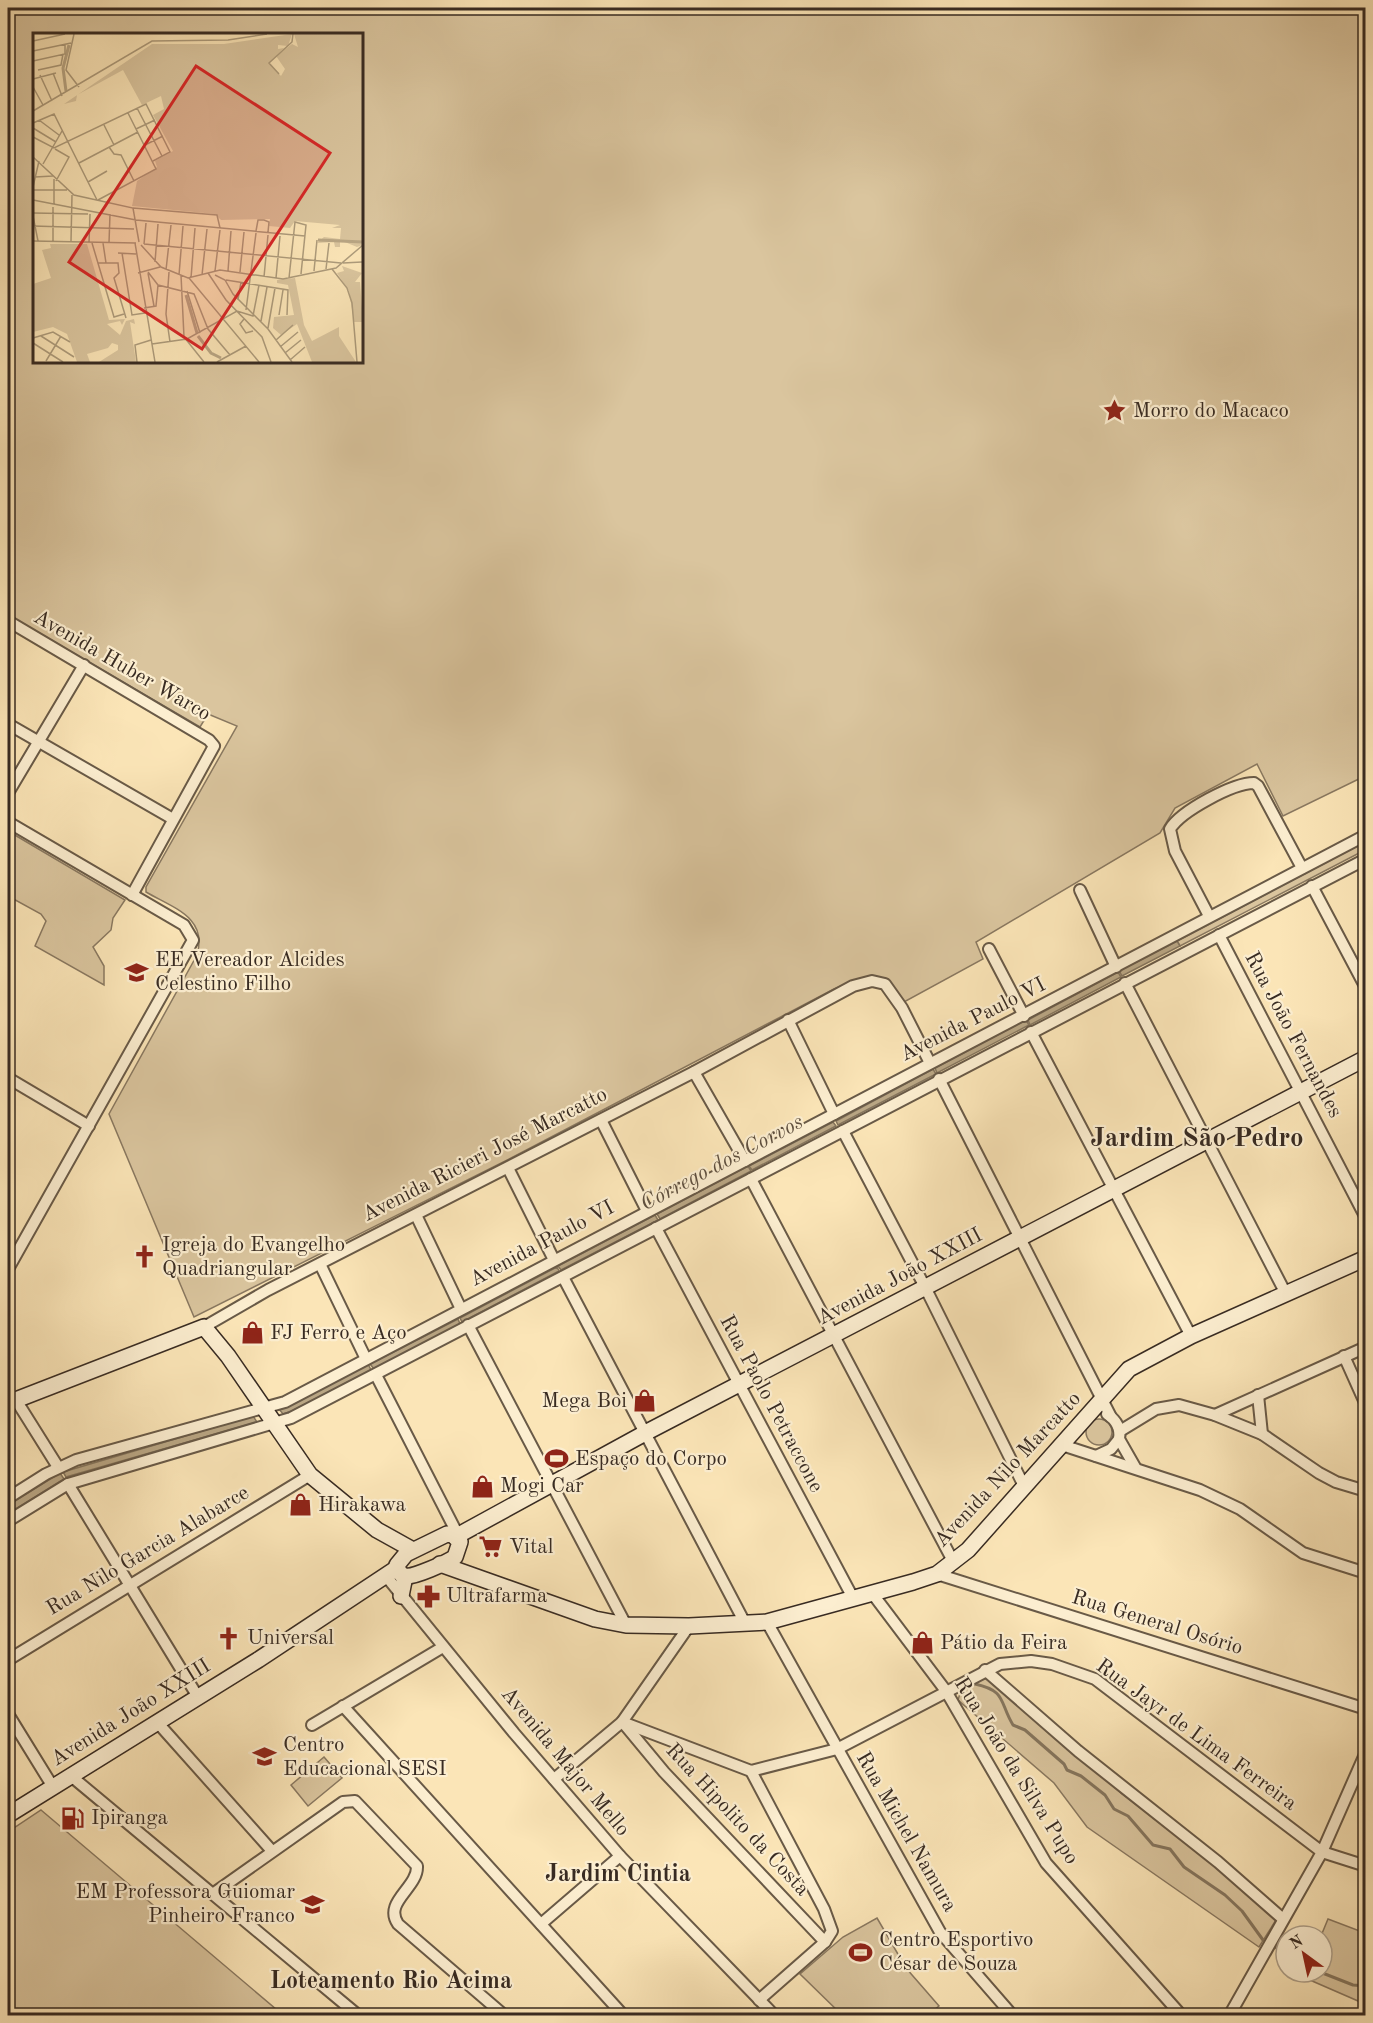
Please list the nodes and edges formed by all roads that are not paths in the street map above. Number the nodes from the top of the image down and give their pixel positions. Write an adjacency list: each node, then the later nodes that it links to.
1 (8, 621): 2 (street, Avenida Huber Warco)
2 (84, 665): 4 (street); 6 (street, Avenida Huber Warco)
3 (8, 724): 4 (street)
4 (38, 742): 5 (street); 6 (street)
5 (8, 793)
6 (173, 819): 13 (street)
7 (8, 822): 13 (street)
8 (1365, 835): 10 (street, Avenida Paulo VI)
9 (1365, 859): 11 (street, Avenida Paulo VI)
10 (1302, 868): 14 (street, Avenida Paulo VI); 14 (street)
11 (1312, 886): 15 (street, Avenida Paulo VI); 19 (street)
12 (1080, 890): 17 (street)
13 (132, 895): 31 (street)
14 (1209, 916): 17 (street, Avenida Paulo VI)
15 (1219, 935): 18 (street, Avenida Paulo VI); 28 (street, Rua João Fernandes)
16 (989, 949): 20 (street)
17 (1116, 967): 20 (street, Avenida Paulo VI)
18 (1125, 983): 22 (street, Avenida Paulo VI); 33 (street)
19 (1365, 988)
20 (1024, 1016): 24 (street, Avenida Paulo VI)
21 (788, 1020): 24 (street, Avenida Ricieri José Marcatto); 25 (street, Avenida Ricieri José Marcatto); 29 (street)
22 (1031, 1032): 27 (street, Avenida Paulo VI); 37 (street)
23 (1365, 1058): 28 (street, Avenida João XXIII)
24 (930, 1063): 29 (street, Avenida Paulo VI)
25 (694, 1072): 30 (street, Avenida Ricieri José Marcatto); 34 (street)
26 (8, 1078): 31 (street)
27 (939, 1079): 32 (street, Avenida Paulo VI); 42 (street)
28 (1302, 1091): 33 (street, Avenida João XXIII); 40 (street, Rua João Fernandes)
29 (834, 1114): 34 (street, Avenida Paulo VI)
30 (601, 1120): 35 (street, Avenida Ricieri José Marcatto); 38 (street)
31 (89, 1126): 46 (street)
32 (843, 1131): 36 (street, Avenida Paulo VI); 48 (street)
33 (1208, 1140): 37 (street, Avenida João XXIII); 49 (street)
34 (745, 1161): 38 (street, Avenida Paulo VI)
35 (507, 1168): 39 (street, Avenida Ricieri José Marcatto); 44 (street)
36 (751, 1179): 41 (street, Avenida Paulo VI); 53 (street)
37 (1113, 1190): 42 (street, Avenida João XXIII); 54 (street)
38 (647, 1211): 44 (street, Avenida Paulo VI)
39 (416, 1215): 45 (street, Avenida Ricieri José Marcatto); 50 (street)
40 (1365, 1218)
41 (656, 1228): 47 (street, Avenida Paulo VI); 59 (street, Rua Paolo Petraccone)
42 (1020, 1238): 48 (street, Avenida João XXIII); 62 (street)
43 (1365, 1258): 49 (street, Avenida Nilo Marcatto)
44 (554, 1260): 50 (street, Avenida Paulo VI)
45 (320, 1264): 52 (street, Avenida Ricieri José Marcatto); 57 (street)
46 (8, 1269)
47 (563, 1276): 51 (street, Avenida Paulo VI); 67 (street)
48 (926, 1287): 53 (street, Avenida João XXIII); 77 (street)
49 (1285, 1292): 54 (street, Avenida Nilo Marcatto)
50 (461, 1309): 57 (street, Avenida Paulo VI)
51 (468, 1325): 58 (street, Avenida Paulo VI); 76 (street)
52 (204, 1327): 61 (street, Avenida Ricieri José Marcatto); 64 (street)
53 (832, 1336): 59 (street, Avenida João XXIII); 84 (street)
54 (1191, 1336): 62 (street, Avenida Nilo Marcatto)
55 (1365, 1347): 56 (street)
56 (1344, 1356): 60 (street); 63 (street)
57 (366, 1359): 64 (street, Avenida Paulo VI)
58 (375, 1375): 66 (street, Avenida Paulo VI); 82 (street)
59 (738, 1385): 67 (street, Avenida João XXIII); 93 (street, Rua Paolo Petraccone)
60 (1258, 1395): 65 (street); 68 (street)
61 (12, 1401): 72 (street)
62 (1099, 1402): 69 (street); 70 (street, Avenida Nilo Marcatto)
63 (1365, 1405)
64 (263, 1407): 66 (street); 72 (street, Avenida Paulo VI)
65 (1215, 1415): 68 (street); 69 (street)
66 (274, 1423): 74 (street); 75 (street, Avenida Paulo VI)
67 (646, 1432): 76 (street, Avenida João XXIII); 95 (street)
68 (1262, 1434): 78 (street)
69 (1119, 1435): 71 (street); 73 (street)
70 (1062, 1445): 71 (street); 77 (street, Avenida Nilo Marcatto)
71 (1096, 1456): 73 (street)
72 (58, 1467): 79 (street, Avenida Paulo VI)
73 (1135, 1467): 87 (street)
74 (310, 1475): 81 (street); 90 (street, Rua Nilo Garcia Alabarce)
75 (68, 1484): 80 (street, Avenida Paulo VI); 90 (street)
76 (552, 1484): 82 (street, Avenida João XXIII); 96 (street)
77 (1024, 1486): 84 (street, Avenida Nilo Marcatto)
78 (1365, 1491)
79 (8, 1498)
80 (8, 1521)
81 (377, 1530): 83 (street); 86 (street)
82 (458, 1540): 83 (street, Avenida João XXIII); 85 (street, Avenida João XXIII); 89 (street)
83 (413, 1550): 86 (street, Avenida João XXIII)
84 (954, 1563): 88 (street, Avenida Nilo Marcatto)
85 (440, 1564): 86 (street, Avenida João XXIII); 89 (street, Avenida Nilo Marcatto)
86 (397, 1570): 92 (street); 102 (street, Avenida João XXIII)
87 (1365, 1573)
88 (937, 1574): 91 (street, Avenida Nilo Marcatto); 104 (street, Rua General Osório)
89 (480, 1578): 96 (street, Avenida Nilo Marcatto)
90 (129, 1584): 99 (street, Rua Nilo Garcia Alabarce); 102 (street)
91 (872, 1593): 93 (street, Avenida Nilo Marcatto); 101 (street, Rua João da Silva Pupo)
92 (401, 1596): 98 (street, Avenida Major Mello)
93 (853, 1598): 94 (street, Avenida Nilo Marcatto)
94 (767, 1622): 95 (street, Avenida Nilo Marcatto); 109 (street, Rua Michel Namura)
95 (746, 1624): 97 (street, Avenida Nilo Marcatto)
96 (626, 1625): 97 (street, Avenida Nilo Marcatto)
97 (689, 1626): 107 (street)
98 (443, 1647): 103 (street); 113 (street, Avenida Major Mello)
99 (8, 1660)
100 (985, 1670): 101 (street, Rua Jayr de Lima Ferreira); 117 (street, Rua Jayr de Lima Ferreira); 121 (street)
101 (946, 1691): 109 (street, Rua Jayr de Lima Ferreira); 130 (street, Rua João da Silva Pupo)
102 (198, 1697): 106 (street, Avenida João XXIII)
103 (343, 1706): 108 (street); 122 (street)
104 (1365, 1708)
105 (8, 1714): 114 (street)
106 (157, 1722): 112 (street, Avenida João XXIII); 116 (street)
107 (622, 1722): 111 (street); 113 (street); 123 (street, Rua Hipolito da Costa)
108 (312, 1725)
109 (837, 1749): 111 (street, Rua Jayr de Lima Ferreira); 129 (street, Rua Michel Namura)
110 (1365, 1752): 117 (street)
111 (751, 1771): 123 (street)
112 (71, 1776): 114 (street, Avenida João XXIII); 120 (street)
113 (554, 1779): 118 (street, Avenida Major Mello)
114 (53, 1786): 115 (street, Avenida João XXIII)
115 (8, 1815)
116 (272, 1851): 120 (street); 126 (street)
117 (1322, 1852): 119 (street, Rua Jayr de Lima Ferreira); 121 (street)
118 (620, 1856): 122 (street); 124 (street, Avenida Major Mello)
119 (1365, 1866)
120 (214, 1893): 125 (street)
121 (1283, 1919): 131 (street)
122 (541, 1924): 127 (street)
123 (825, 1942): 124 (street)
124 (759, 2000): 128 (street, Avenida Major Mello)
125 (359, 2016)
126 (505, 2016)
127 (624, 2016)
128 (775, 2016)
129 (1013, 2016)
130 (1182, 2016)
131 (1229, 2016)

